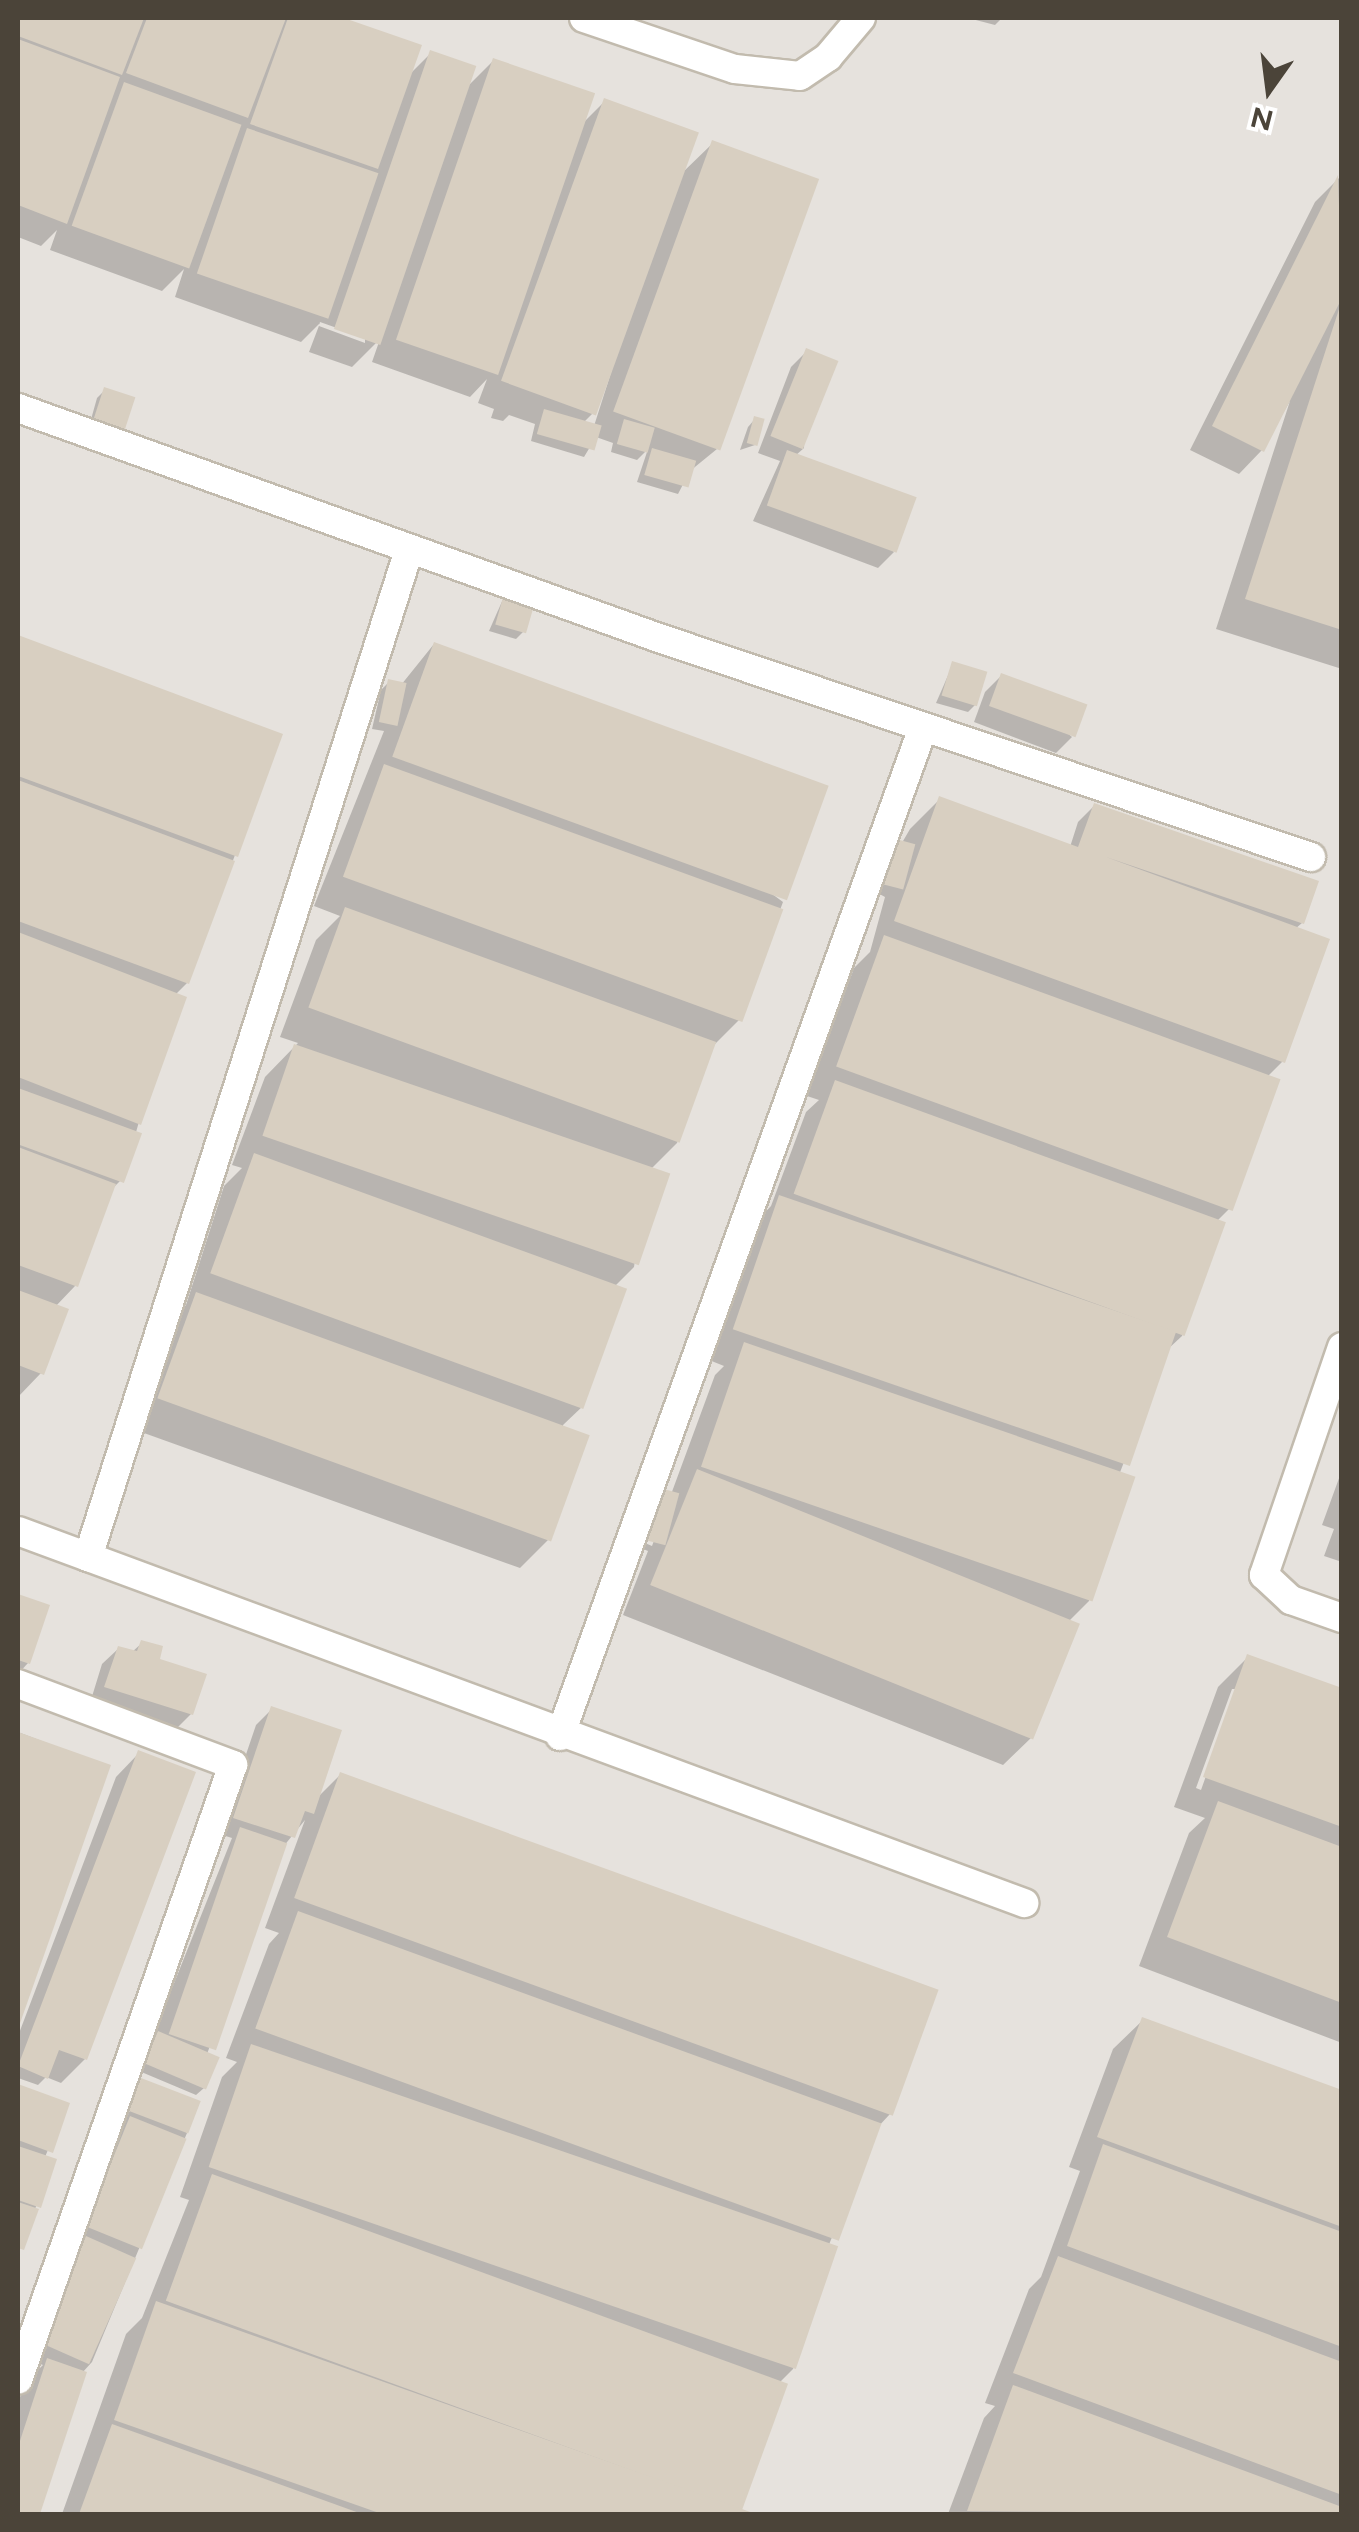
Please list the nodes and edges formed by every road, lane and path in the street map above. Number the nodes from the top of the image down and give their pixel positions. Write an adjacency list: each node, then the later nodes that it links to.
1 (584, 18): 2 (lane)
2 (861, 18)
3 (18, 408): 4 (lane)
4 (409, 550): 5 (lane); 9 (lane)
5 (923, 728): 6 (lane); 12 (lane)
6 (1311, 857)
7 (1342, 1347): 10 (lane)
8 (18, 1531): 9 (lane)
9 (88, 1557): 12 (lane)
10 (1342, 1618)
11 (18, 1684): 14 (lane)
12 (560, 1736): 13 (lane)
13 (1024, 1903)
14 (18, 2380)

